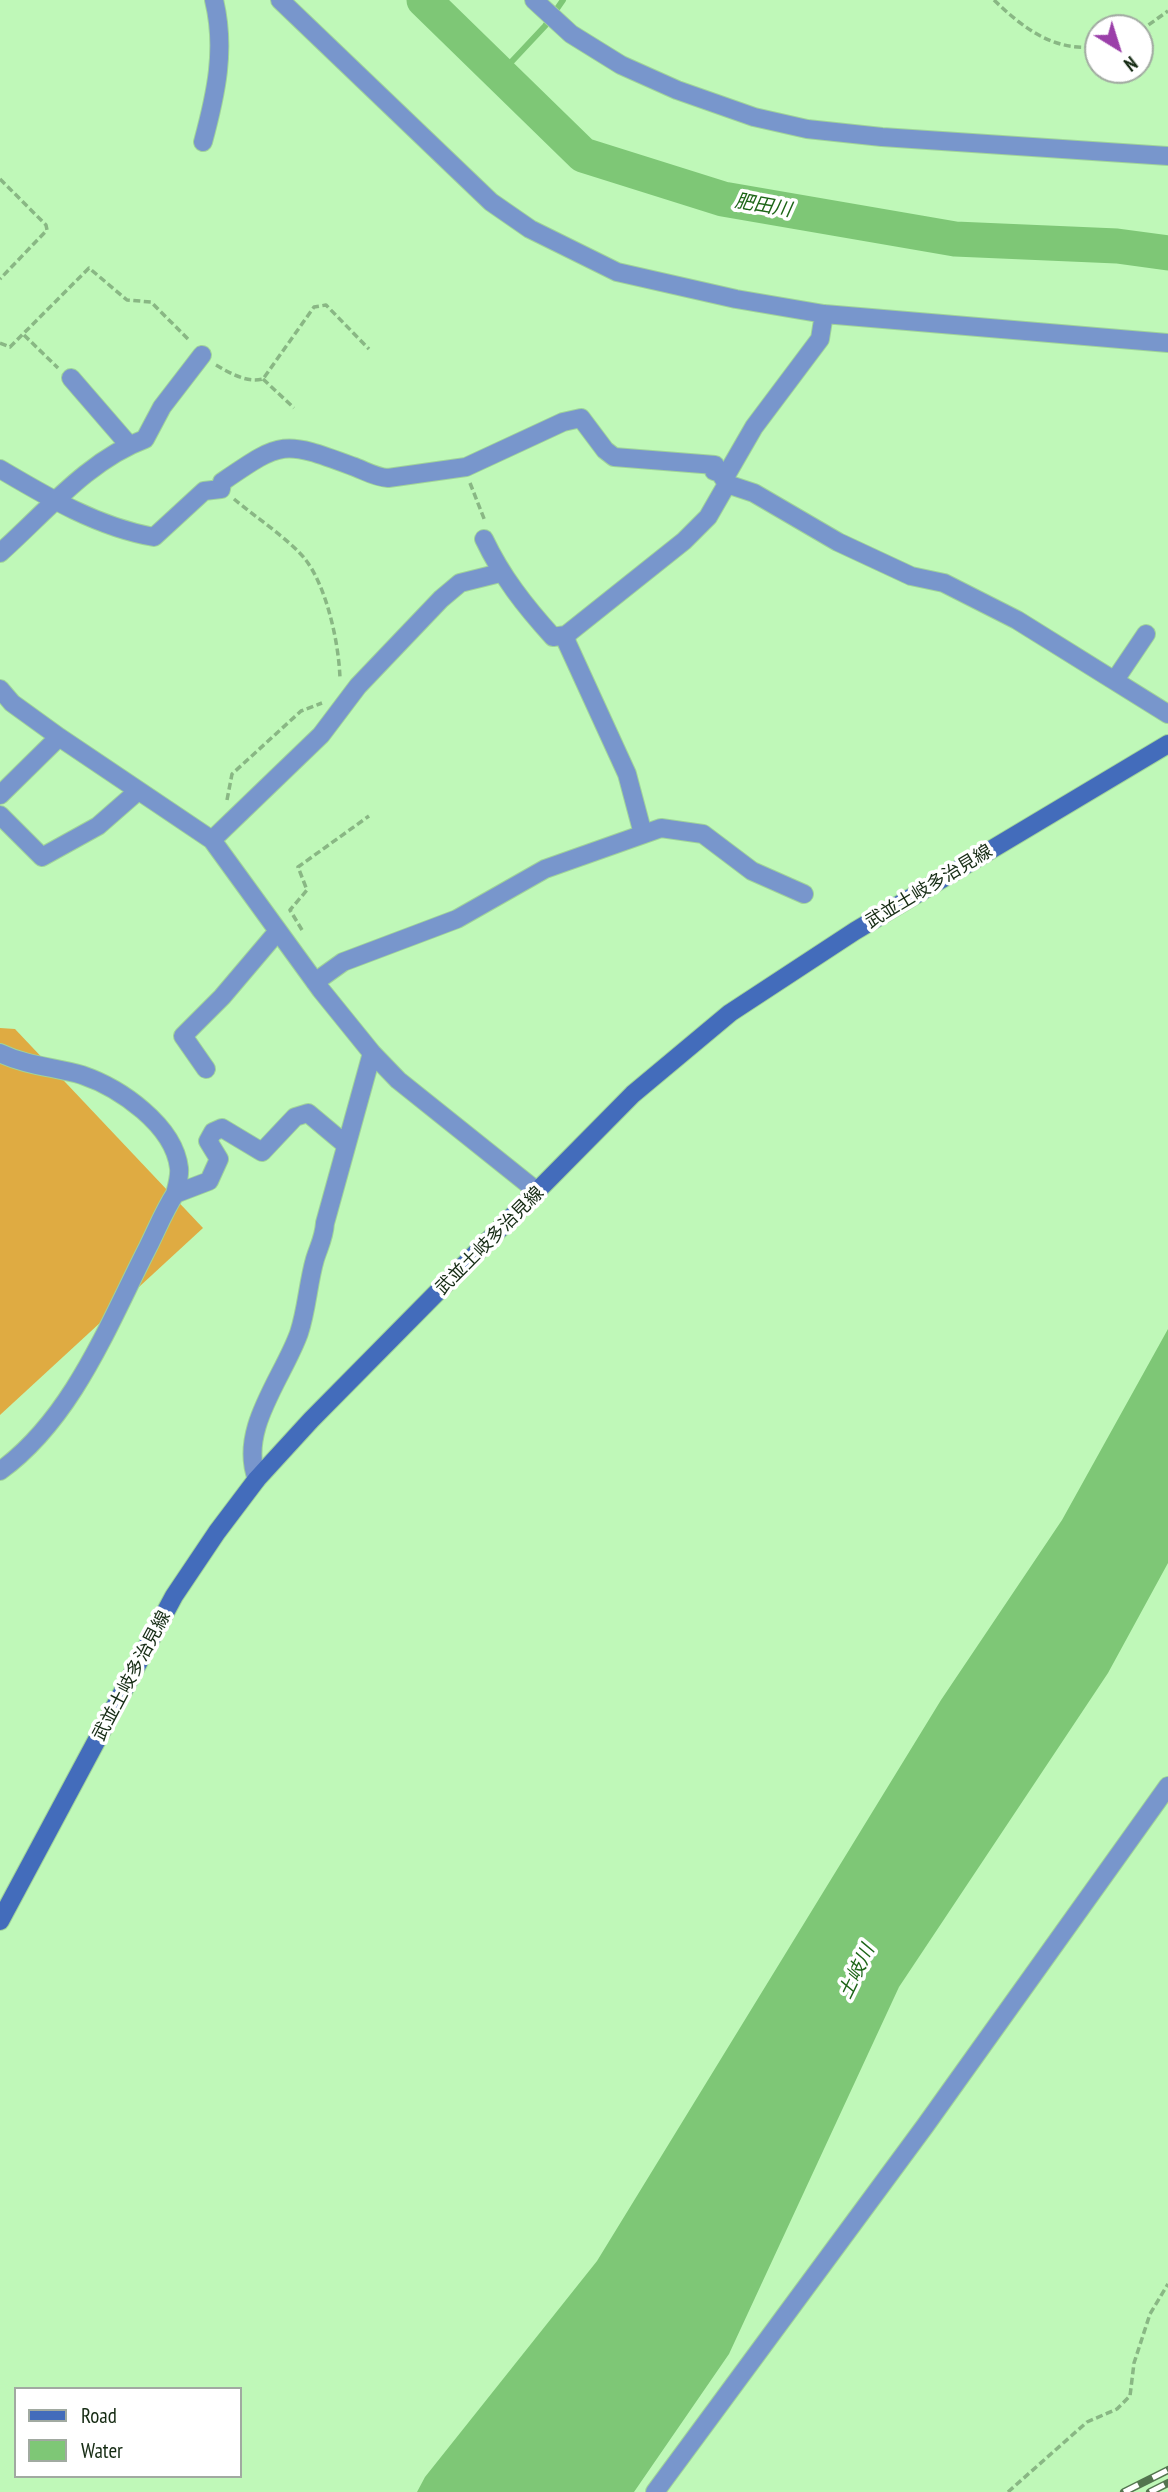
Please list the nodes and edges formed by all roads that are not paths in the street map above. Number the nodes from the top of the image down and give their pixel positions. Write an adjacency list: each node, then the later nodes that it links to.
1 (214, 0): 4 (street)
2 (280, 0): 6 (street)
3 (534, 0): 5 (street)
4 (203, 142)
5 (1168, 156)
6 (824, 314): 7 (street); 12 (street)
7 (1168, 343)
8 (202, 355): 10 (street)
9 (71, 378): 10 (street)
10 (129, 445): 13 (street)
11 (0, 470): 13 (street)
12 (725, 481): 13 (street); 18 (street); 19 (street)
13 (57, 502): 15 (street)
14 (484, 539): 16 (street)
15 (0, 553)
16 (500, 573): 18 (street); 28 (street)
17 (1146, 634): 19 (street)
18 (566, 635): 27 (street)
19 (1115, 680): 21 (street)
20 (0, 689): 22 (street)
21 (1168, 714)
22 (59, 737): 24 (street); 25 (street)
23 (1168, 744): 36 (main road, 武並土岐多治見線)
24 (138, 791): 26 (street); 28 (street)
25 (0, 795)
26 (0, 815)
27 (643, 834): 29 (street); 31 (street)
28 (212, 840): 30 (street)
29 (804, 894)
30 (278, 931): 31 (street); 34 (street)
31 (315, 982): 33 (street)
32 (0, 1053): 37 (street)
33 (372, 1053): 35 (street); 36 (street)
34 (206, 1069)
35 (345, 1144): 37 (street); 39 (street)
36 (538, 1192): 39 (main road, 武並土岐多治見線)
37 (175, 1194): 38 (street)
38 (0, 1471)
39 (257, 1479): 41 (main road, 武並土岐多治見線)
40 (1168, 1787): 42 (street)
41 (0, 1921)
42 (655, 2492)

